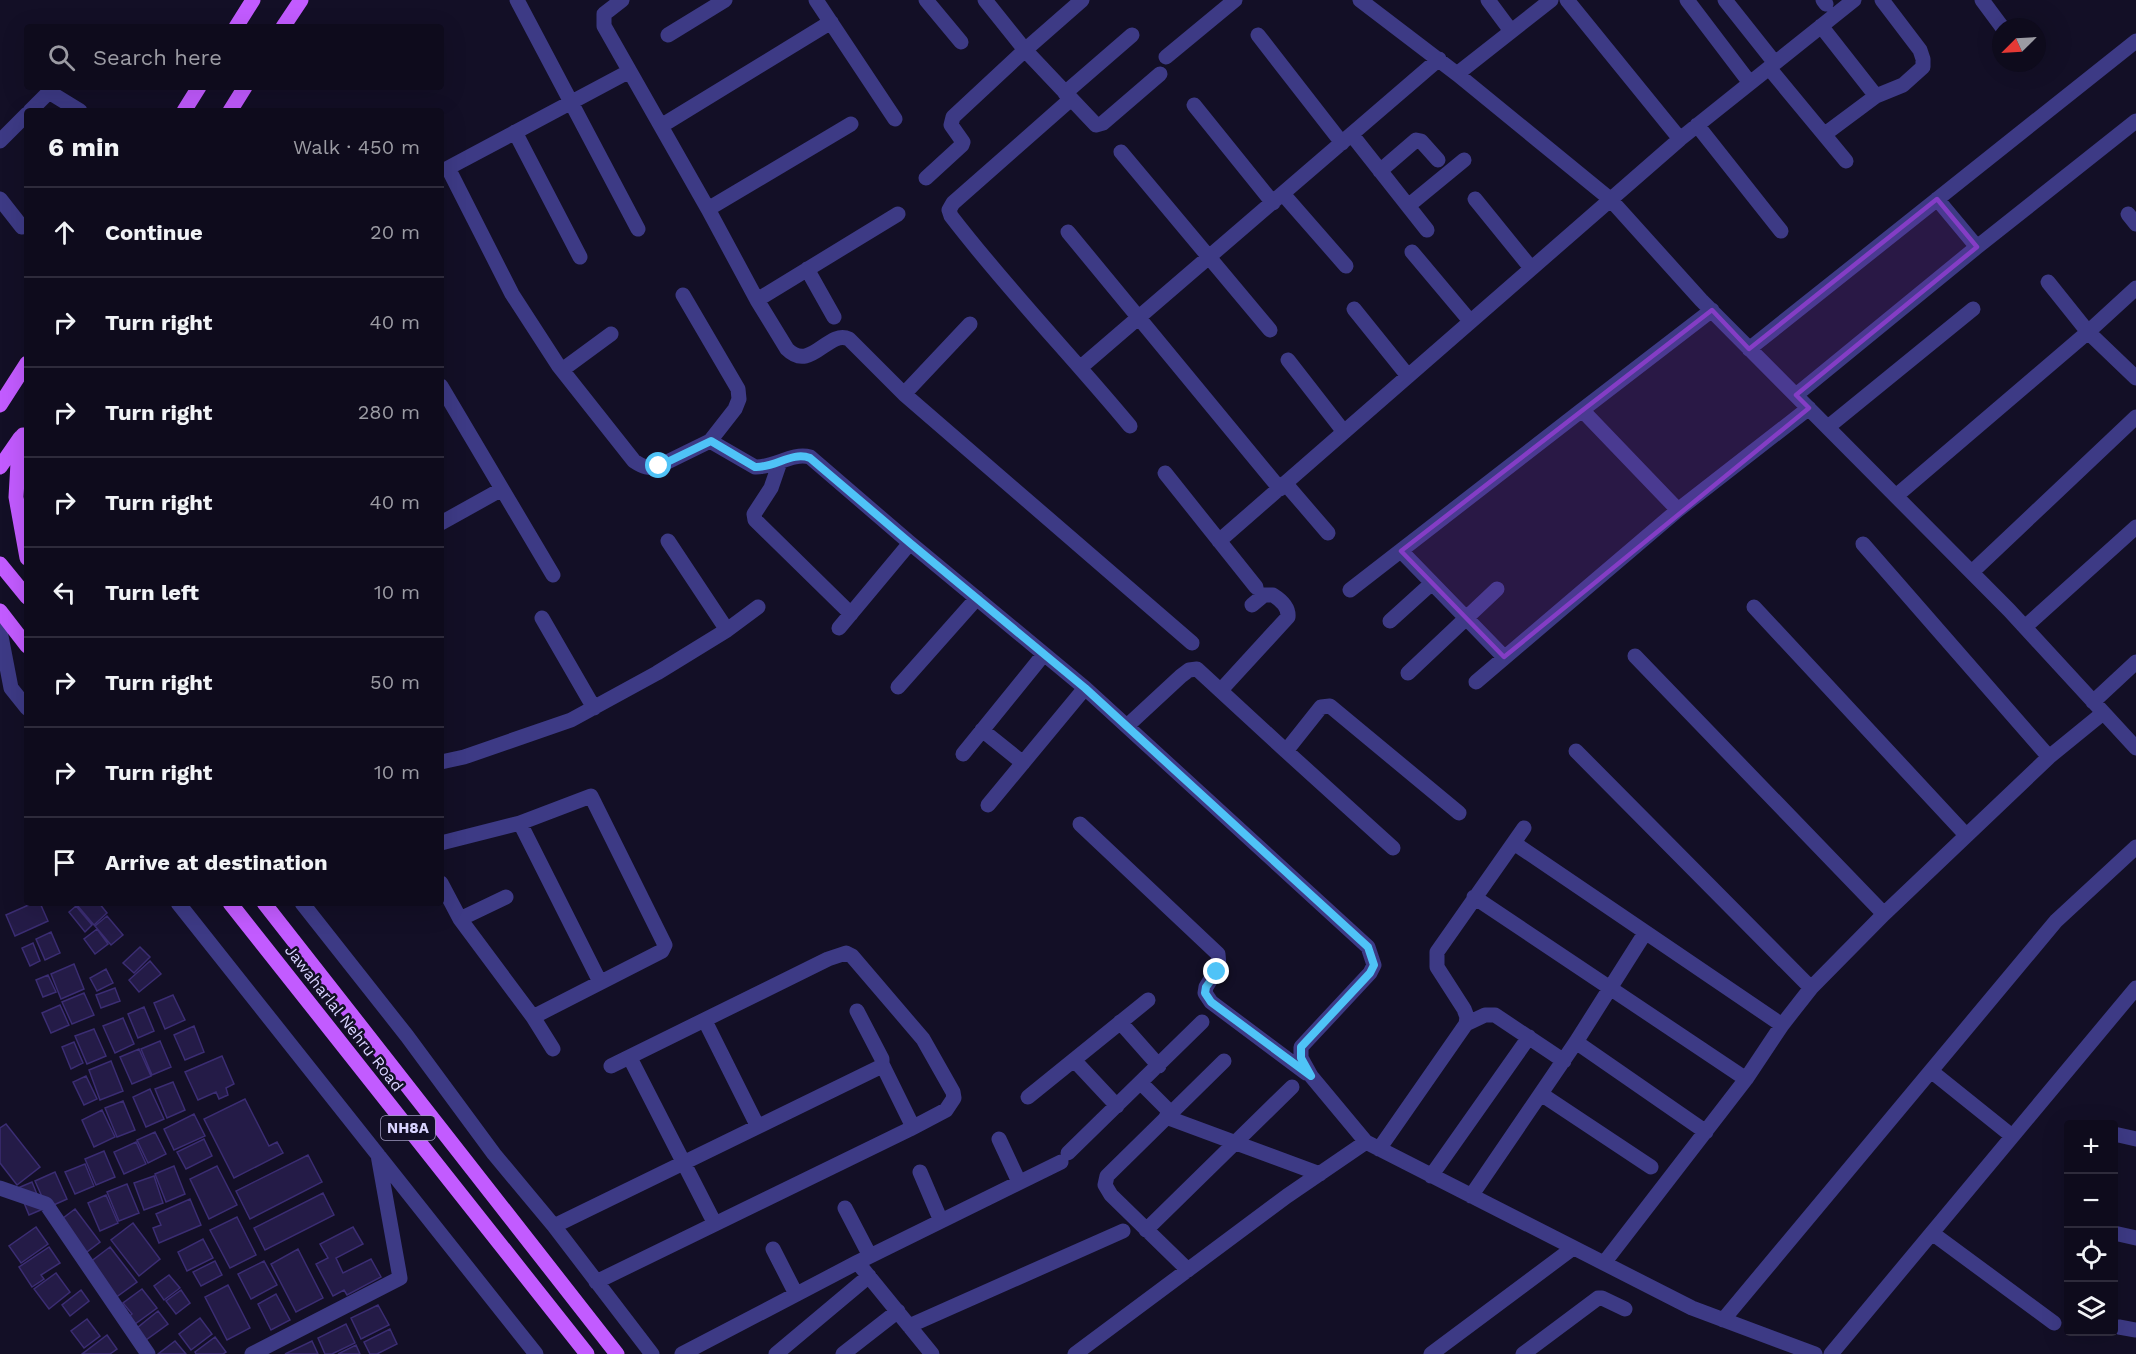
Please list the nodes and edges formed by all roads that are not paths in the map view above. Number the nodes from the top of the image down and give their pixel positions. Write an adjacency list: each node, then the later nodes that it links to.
1 (253, 0): 22 (main road)
2 (301, 0): 23 (main road)
3 (517, 0): 43 (street)
4 (622, 0): 35 (street)
5 (725, 0): 26 (street)
6 (816, 0): 21 (street)
7 (926, 0): 30 (street)
8 (985, 0): 31 (street)
9 (1082, 0): 31 (street)
10 (1235, 0): 32 (street)
11 (1360, 0): 33 (street)
12 (1488, 0): 25 (street)
13 (1567, 0): 58 (street)
14 (1688, 0): 38 (street)
15 (1725, 0): 34 (street)
16 (1854, 0): 24 (street)
17 (1882, 0): 42 (street)
18 (1982, 0): 20 (street)
19 (1549, 1): 25 (street)
20 (1995, 18)
21 (831, 22): 50 (street); 54 (street)
22 (238, 24)
23 (285, 24)
24 (1821, 26): 34 (street); 42 (street)
25 (1511, 32): 37 (street)
26 (668, 35)
27 (1132, 35): 41 (street)
28 (1258, 35): 57 (street)
29 (2136, 41): 71 (street)
30 (961, 42)
31 (1025, 50): 41 (street); 66 (street)
32 (1166, 57)
33 (1438, 59): 37 (street); 57 (street)
34 (1772, 65): 38 (street); 56 (street)
35 (628, 72): 43 (street); 54 (street)
36 (1160, 74): 41 (street)
37 (1457, 74): 67 (street)
38 (1750, 83): 53 (street)
39 (196, 90): 47 (main road)
40 (243, 90): 48 (main road)
41 (1068, 96): 103 (street)
42 (1876, 96): 56 (street)
43 (572, 101): 55 (street); 76 (street)
44 (1194, 105): 69 (street)
45 (33, 108): 46 (street)
46 (75, 108)
47 (185, 108)
48 (232, 108)
49 (24, 117): 59 (street)
50 (895, 119)
51 (2136, 120): 80 (street)
52 (851, 124): 73 (street)
53 (1696, 125): 58 (street); 78 (street)
54 (661, 126): 73 (street)
55 (515, 132): 64 (street); 82 (street)
56 (1825, 134): 63 (street)
57 (1347, 139): 65 (street); 69 (street)
58 (1680, 139): 67 (street)
59 (0, 141)
60 (1121, 152): 83 (street)
61 (1438, 160): 65 (street)
62 (1464, 160): 72 (street)
63 (1846, 161)
64 (445, 170): 105 (street)
65 (1380, 171): 72 (street)
66 (926, 178)
67 (1610, 198): 85 (street); 93 (street)
68 (0, 199): 75 (street)
69 (1278, 199): 83 (street); 84 (street)
70 (1475, 199): 85 (street)
71 (1937, 199): 80 (street); 101 (street)
72 (1408, 206): 77 (street)
73 (708, 209): 90 (street)
74 (898, 214): 86 (street)
75 (22, 227)
76 (638, 229)
77 (1427, 230)
78 (1781, 231)
79 (1068, 232): 95 (street)
80 (1977, 247): 111 (street)
81 (1412, 252): 96 (street)
82 (580, 258)
83 (1209, 259): 95 (street); 98 (street)
84 (1346, 266)
85 (1531, 268): 96 (street)
86 (807, 269): 90 (street); 94 (street)
87 (2048, 282): 99 (street)
88 (2136, 288): 99 (street)
89 (683, 295): 121 (street)
90 (757, 300): 110 (street)
91 (1354, 309): 106 (street)
92 (1974, 309): 117 (street)
93 (1712, 310): 101 (street); 114 (street)
94 (834, 317)
95 (1139, 318): 103 (street); 125 (street)
96 (1470, 321): 106 (street)
97 (970, 324): 110 (street)
98 (1270, 330)
99 (2088, 332): 107 (street); 127 (street)
100 (611, 334): 105 (street)
101 (1749, 349): 111 (street)
102 (1288, 360): 118 (street)
103 (1081, 367): 116 (street)
104 (23, 369): 108 (main road); 112 (main road)
105 (562, 370): 121 (street)
106 (1408, 376): 118 (street)
107 (2136, 378)
108 (0, 389)
109 (444, 392): 126 (street)
110 (904, 394): 160 (street)
111 (1796, 395): 113 (street)
112 (0, 405)
113 (1809, 408): 117 (street); 128 (street)
114 (1582, 410): 128 (street); 137 (street)
115 (2136, 417): 139 (street)
116 (1130, 426)
117 (1828, 427): 127 (street)
118 (1344, 432): 125 (street)
119 (24, 433): 123 (main road)
120 (24, 436): 132 (main road)
121 (711, 441): 122 (street)
122 (780, 462): 135 (street); 151 (street)
123 (0, 467)
124 (1165, 473): 134 (street)
125 (1283, 486): 131 (street); 134 (street)
126 (502, 489): 129 (street); 140 (street)
127 (1896, 496): 139 (street)
128 (1678, 510): 163 (street)
129 (444, 521)
130 (2136, 527): 155 (street)
131 (1328, 533)
132 (24, 541)
133 (668, 541): 157 (street)
134 (1219, 541): 142 (street)
135 (910, 543): 146 (street); 151 (street)
136 (1863, 544): 179 (street)
137 (1401, 551): 141 (street); 144 (street)
138 (0, 564): 145 (main road)
139 (1972, 572): 155 (street)
140 (553, 575)
141 (1432, 584): 152 (street); 154 (street)
142 (1256, 587)
143 (1497, 589): 152 (street)
144 (1350, 590)
145 (24, 593)
146 (976, 598): 161 (street); 167 (street)
147 (1252, 605): 169 (street)
148 (758, 607): 157 (street)
149 (1754, 608): 187 (street)
150 (0, 611): 159 (main road)
151 (851, 614): 156 (street)
152 (1466, 617): 163 (street); 165 (street)
153 (542, 618): 172 (street)
154 (1390, 621)
155 (2025, 627): 171 (street)
156 (839, 628)
157 (727, 630): 172 (street)
158 (1, 640): 170 (street)
159 (24, 642)
160 (1192, 643)
161 (1044, 654): 168 (street); 174 (street)
162 (1635, 656): 199 (street)
163 (1504, 657): 166 (street)
164 (2136, 662): 171 (street)
165 (1408, 673)
166 (1476, 682)
167 (898, 687)
168 (1085, 688): 173 (street); 181 (street)
169 (1221, 690): 173 (street); 176 (street)
170 (24, 704)
171 (2098, 707): 175 (street); 179 (street)
172 (594, 708): 180 (street)
173 (1126, 726): 225 (street)
174 (982, 730): 178 (street); 181 (street)
175 (2136, 748)
176 (1286, 751): 183 (street); 191 (street)
177 (1576, 751): 203 (street)
178 (963, 754)
179 (2049, 757): 187 (street)
180 (444, 761)
181 (1023, 763): 182 (street)
182 (988, 805)
183 (1459, 813)
184 (520, 823): 188 (street); 202 (street); 202 (street)
185 (1080, 824): 225 (street)
186 (1524, 828): 189 (street)
187 (1966, 835): 199 (street)
188 (444, 842)
189 (1514, 843): 194 (street); 201 (street)
190 (2136, 847): 224 (street)
191 (1393, 848)
192 (444, 889): 200 (street)
193 (506, 897): 200 (street)
194 (1474, 897): 205 (street); 212 (street)
195 (180, 906): 242 (street)
196 (232, 906): 279 (main road, Jawaharlal Nehru Road / NH8A)
197 (266, 906): 280 (main road, Jawaharlal Nehru Road / NH8A)
198 (304, 906): 254 (street)
199 (1884, 914): 203 (street)
200 (460, 919): 208 (street)
201 (1646, 933): 205 (street); 213 (street)
202 (600, 982): 208 (street)
203 (1811, 988): 213 (street)
204 (2136, 988): 237 (street)
205 (1609, 989): 215 (street); 226 (street)
206 (1148, 1000): 210 (street)
207 (857, 1011): 221 (street)
208 (533, 1017): 216 (street)
209 (705, 1022): 217 (street); 233 (street); 234 (street)
210 (1120, 1022): 218 (street); 223 (street)
211 (1202, 1022): 223 (street)
212 (1466, 1024): 214 (street); 241 (street)
213 (1782, 1025): 226 (street)
214 (1528, 1037): 220 (street); 247 (street)
215 (1576, 1042): 220 (street); 235 (street)
216 (553, 1049)
217 (630, 1058): 222 (street); 243 (street)
218 (1074, 1060): 230 (street); 231 (street)
219 (1224, 1061): 232 (street)
220 (1564, 1061): 229 (street)
221 (882, 1064): 233 (street); 234 (street)
222 (611, 1066)
223 (1159, 1066): 227 (street)
224 (1931, 1071): 237 (street); 270 (street)
225 (1311, 1076): 241 (street)
226 (1746, 1079): 235 (street)
227 (1141, 1083): 231 (street); 232 (street)
228 (1292, 1087): 240 (street)
229 (1541, 1094): 244 (street); 250 (street)
230 (1028, 1097)
231 (1117, 1106): 248 (street)
232 (1169, 1115): 240 (street); 255 (street)
233 (757, 1125): 243 (street)
234 (913, 1127): 253 (street)
235 (1706, 1132): 263 (street)
236 (2118, 1135): 239 (street)
237 (2012, 1136): 257 (street)
238 (999, 1139): 248 (street)
239 (2136, 1139)
240 (1235, 1143): 246 (street); 255 (street)
241 (1372, 1145): 246 (street); 247 (street)
242 (377, 1152): 277 (street); 278 (street)
243 (682, 1162): 253 (street); 254 (street)
244 (1651, 1167)
245 (920, 1172): 252 (street)
246 (1320, 1174): 264 (street)
247 (1431, 1176): 250 (street)
248 (1019, 1182): 252 (street)
249 (0, 1188): 276 (street)
250 (1472, 1196): 260 (street)
251 (845, 1208): 262 (street)
252 (941, 1221): 262 (street)
253 (715, 1224): 266 (street)
254 (554, 1227): 266 (street)
255 (1146, 1230): 264 (street)
256 (1123, 1231): 272 (street)
257 (1932, 1233): 271 (street); 291 (street)
258 (2118, 1234): 259 (street)
259 (2136, 1238)
260 (1573, 1248): 263 (street); 288 (street)
261 (773, 1249): 267 (street)
262 (864, 1259): 265 (street); 267 (street)
263 (1604, 1263): 270 (street)
264 (1188, 1270): 287 (street)
265 (868, 1276): 269 (street); 284 (street)
266 (596, 1282): 281 (street)
267 (796, 1294): 275 (street)
268 (1625, 1309): 289 (street)
269 (898, 1311): 272 (street); 285 (street)
270 (1723, 1320): 290 (street)
271 (2054, 1323)
272 (909, 1326): 286 (street)
273 (2119, 1327): 274 (street)
274 (2136, 1330)
275 (713, 1338): 282 (street); 283 (street)
276 (148, 1354)
277 (252, 1354)
278 (536, 1354)
279 (587, 1354)
280 (617, 1354)
281 (652, 1354)
282 (682, 1354)
283 (717, 1354)
284 (776, 1354)
285 (843, 1354)
286 (932, 1354)
287 (1075, 1354)
288 (1431, 1354)
289 (1523, 1354)
290 (1815, 1354)
291 (1831, 1354)

